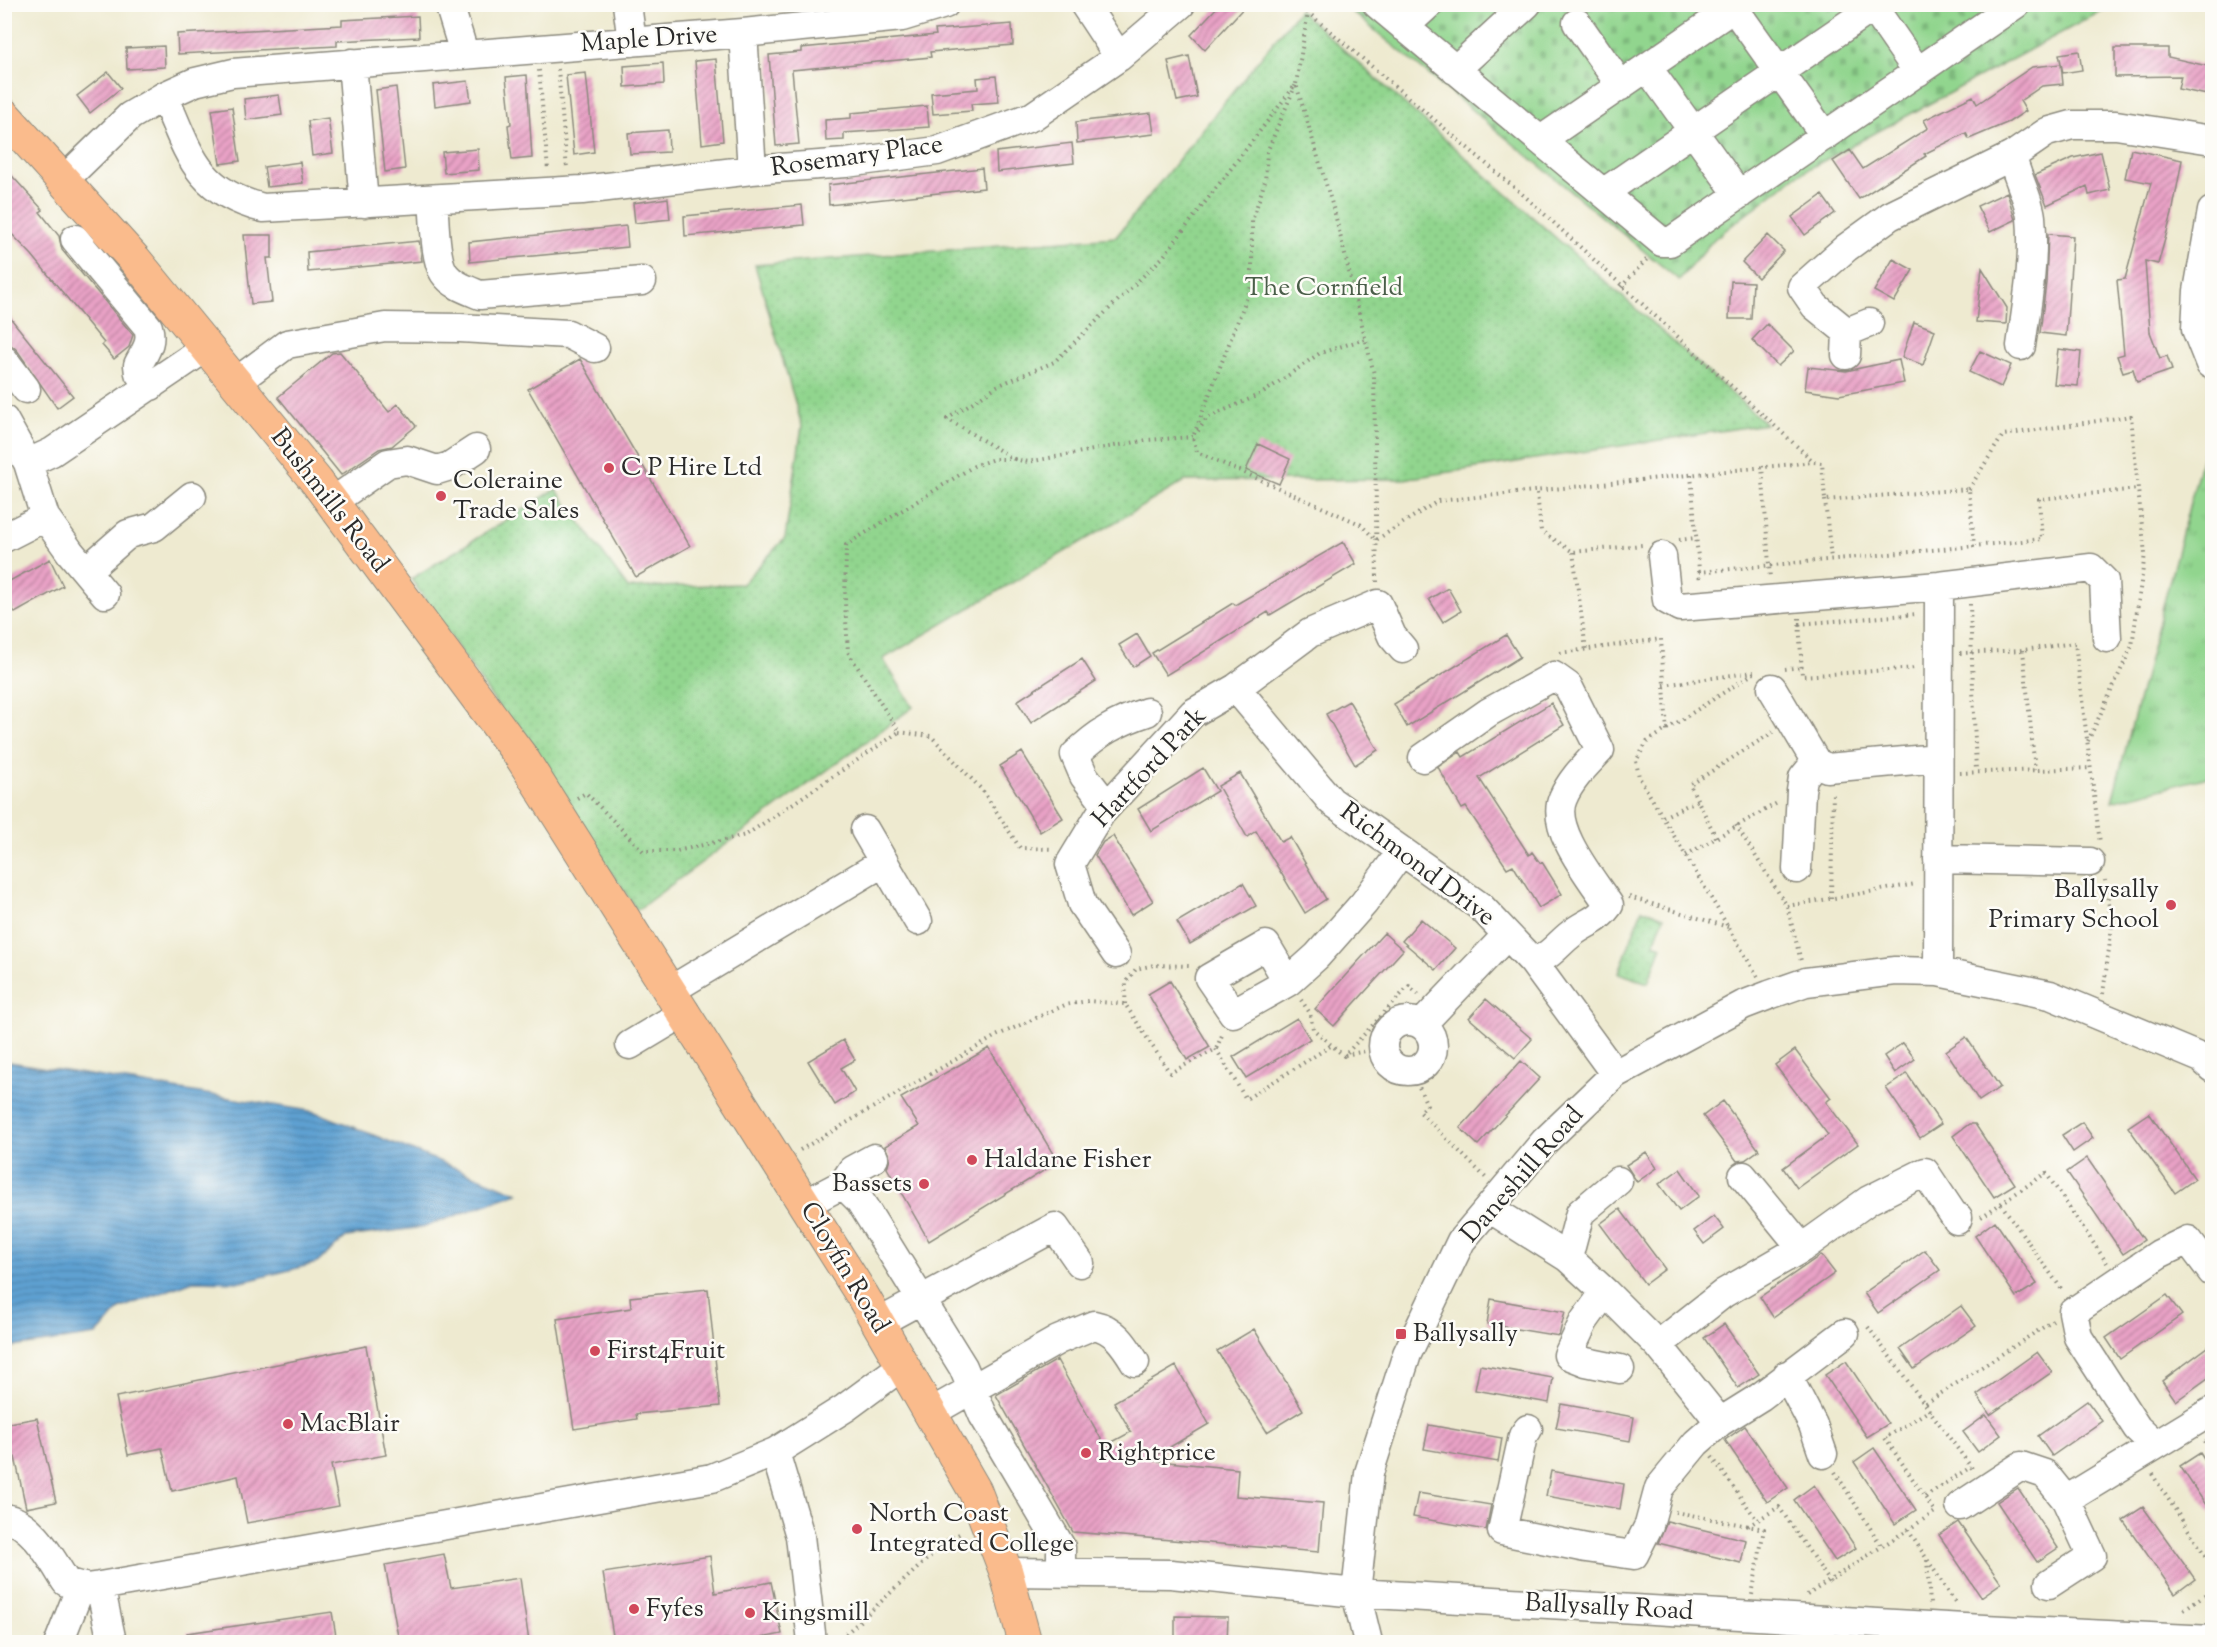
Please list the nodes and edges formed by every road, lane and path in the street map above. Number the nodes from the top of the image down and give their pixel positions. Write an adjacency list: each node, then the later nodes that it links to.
1 (449, 4): 19 (street)
2 (627, 4): 17 (street)
3 (945, 4): 16 (street, Maple Drive)
4 (1084, 4): 20 (street)
5 (1180, 4): 20 (street, Rosemary Place)
6 (1298, 4): 13 (path)
7 (1377, 4): 15 (street)
8 (1429, 4): 15 (street)
9 (2014, 5): 25 (street)
10 (1735, 6): 22 (street); 24 (street)
11 (1874, 6): 24 (street); 25 (street)
12 (1518, 7): 23 (street)
13 (1308, 13): 26 (path); 47 (path)
14 (1577, 23): 27 (street)
15 (1404, 27): 23 (street)
16 (743, 33): 17 (street, Maple Drive); 29 (street, Maple Drive)
17 (632, 42): 18 (street, Maple Drive)
18 (547, 48): 19 (street, Maple Drive); 38 (path, Maple Drive); 38 (path)
19 (464, 53): 21 (street, Maple Drive)
20 (1119, 57): 36 (street, Rosemary Place)
21 (351, 63): 28 (street, Maple Drive); 42 (street)
22 (1647, 67): 27 (street); 31 (street)
23 (1455, 70): 34 (street)
24 (1779, 72): 31 (street); 32 (street)
25 (1918, 72): 32 (street)
26 (1296, 84): 49 (path); 59 (path); 61 (path)
27 (1621, 86): 34 (street)
28 (164, 96): 37 (street); 42 (street, Rosemary Place)
29 (747, 102): 36 (street, Rosemary Place)
30 (4, 115): 37 (main road, Bushmills Road)
31 (1693, 131): 39 (street); 40 (street)
32 (1825, 136): 40 (street)
33 (2212, 140): 35 (street)
34 (1541, 141): 39 (street)
35 (2012, 156): 48 (street); 50 (street)
36 (752, 170): 38 (street, Rosemary Place)
37 (64, 180): 51 (main road, Bushmills Road)
38 (559, 191): 41 (street, Rosemary Place)
39 (1604, 193): 45 (street)
40 (1739, 195): 45 (street)
41 (433, 199): 42 (street, Rosemary Place); 46 (street)
42 (364, 203)
43 (2212, 211): 54 (street)
44 (75, 239): 56 (street)
45 (1662, 242): 47 (path)
46 (642, 281)
47 (1621, 287): 62 (path)
48 (1854, 337)
49 (1365, 339): 59 (path); 74 (path)
50 (2021, 346)
51 (207, 347): 55 (main road, Bushmills Road); 56 (street)
52 (596, 348): 55 (street)
53 (4, 360): 57 (street)
54 (2210, 364)
55 (236, 382): 70 (main road, Bushmills Road)
56 (151, 386): 63 (street)
57 (26, 389)
58 (4, 420): 63 (street)
59 (1193, 437): 61 (path); 74 (path)
60 (476, 449): 70 (street)
61 (1014, 459): 102 (path)
62 (1813, 462): 64 (path); 69 (path)
63 (28, 463): 71 (street)
64 (1762, 466): 65 (path); 79 (path)
65 (1691, 475): 67 (path); 73 (path)
66 (1969, 489): 69 (path); 75 (path); 75 (path)
67 (1537, 493): 74 (path); 77 (path)
68 (192, 496): 80 (street)
69 (1825, 500): 78 (path)
70 (332, 502): 127 (main road, Bushmills Road)
71 (45, 516): 72 (street); 80 (street)
72 (4, 538)
73 (1696, 538): 76 (path); 81 (path)
74 (1376, 540): 85 (path)
75 (1974, 546): 78 (path)
76 (1662, 547): 77 (path); 86 (street)
77 (1574, 552): 90 (path)
78 (1830, 559): 79 (path)
79 (1769, 565): 81 (path); 87 (path)
80 (86, 571): 83 (street)
81 (1699, 572): 86 (path)
82 (1969, 583): 84 (street); 88 (street); 92 (path)
83 (105, 594)
84 (1939, 599): 87 (street); 87 (path); 93 (street)
85 (1378, 604): 89 (street); 98 (street, Hartford Park)
86 (1701, 605): 87 (street)
87 (1789, 607): 94 (path)
88 (2107, 638)
89 (1403, 649)
90 (1586, 650): 96 (path); 97 (path)
91 (2023, 650): 92 (path); 106 (path); 107 (path)
92 (1972, 652): 93 (path); 108 (path)
93 (1939, 660): 94 (path); 105 (street)
94 (1802, 667): 95 (path)
95 (1768, 675): 97 (path); 100 (street); 101 (path)
96 (1554, 676): 103 (street); 124 (street)
97 (1664, 685): 101 (path)
98 (1236, 687): 111 (street, Hartford Park); 118 (street, Richmond Drive)
99 (1147, 712): 111 (street)
100 (1792, 721): 104 (street); 110 (path)
101 (1667, 731): 113 (path)
102 (899, 732): 112 (path); 117 (path)
103 (1423, 758)
104 (1825, 765): 105 (street); 109 (street); 125 (path)
105 (1938, 766): 108 (path); 123 (street)
106 (2091, 768): 107 (path); 120 (path)
107 (2035, 770): 108 (path)
108 (1976, 772)
109 (1801, 791): 114 (path); 122 (street)
110 (1698, 800): 113 (path); 116 (path)
111 (1107, 806): 117 (street, Hartford Park)
112 (580, 809)
113 (1663, 817): 119 (path)
114 (1736, 825): 116 (path); 126 (path)
115 (865, 830): 121 (street)
116 (1716, 837): 119 (path)
117 (1078, 850): 131 (street, Hartford Park)
118 (1401, 852): 130 (street, Richmond Drive); 135 (street)
119 (1686, 855): 129 (path)
120 (2098, 861): 123 (street); 141 (path)
121 (884, 862): 128 (street); 138 (street)
122 (1797, 869)
123 (1938, 872): 125 (path); 133 (street)
124 (1597, 887): 129 (path); 132 (street)
125 (1831, 898): 126 (path)
126 (1787, 906): 136 (path)
127 (622, 913): 138 (main road, Cloyfin Road)
128 (918, 921)
129 (1729, 927): 137 (path)
130 (1508, 935): 132 (street, Richmond Drive); 142 (street)
131 (1116, 954)
132 (1533, 962): 150 (street, Richmond Drive)
133 (1938, 972): 136 (street, Daneshill Road); 141 (street, Daneshill Road)
134 (1209, 978): 135 (street); 139 (path); 140 (street)
135 (1288, 982): 140 (street); 144 (path)
136 (1806, 982): 137 (street, Daneshill Road)
137 (1769, 995): 150 (street, Daneshill Road)
138 (678, 1001): 143 (street); 152 (main road, Cloyfin Road)
139 (1125, 1004): 146 (path); 152 (path)
140 (1233, 1013): 146 (path)
141 (2100, 1016): 148 (street, Daneshill Road)
142 (1429, 1017): 145 (street); 147 (path); 149 (street)
143 (630, 1045)
144 (1332, 1045): 146 (path); 147 (path)
145 (1382, 1048): 147 (path); 149 (street)
146 (1216, 1049)
147 (1344, 1056)
148 (2212, 1068)
149 (1412, 1071): 156 (path)
150 (1616, 1074): 156 (street, Daneshill Road)
151 (874, 1158): 155 (street)
152 (778, 1162): 157 (main road, Cloyfin Road)
153 (1743, 1176): 160 (street)
154 (1618, 1181): 161 (street)
155 (843, 1184): 157 (street); 166 (street)
156 (1495, 1201): 161 (street); 204 (street, Daneshill Road)
157 (805, 1204): 168 (main road, Cloyfin Road)
158 (2001, 1204): 159 (path); 164 (path); 167 (path)
159 (1957, 1218): 160 (street)
160 (1802, 1248): 170 (street)
161 (1568, 1258): 165 (street)
162 (1080, 1263): 166 (street)
163 (2212, 1272): 164 (street)
164 (2120, 1281): 167 (street)
165 (1605, 1292): 170 (street); 173 (street)
166 (921, 1299): 168 (street); 175 (street)
167 (2074, 1311): 176 (path); 182 (street)
168 (878, 1323): 172 (main road, Cloyfin Road)
169 (1845, 1333): 174 (street); 176 (path)
170 (1658, 1346): 181 (street)
171 (1135, 1362): 175 (street)
172 (902, 1366): 179 (main road, Cloyfin Road); 183 (street)
173 (1620, 1370)
174 (1787, 1375): 181 (street); 184 (street)
175 (972, 1389): 179 (street); 199 (street)
176 (1926, 1403): 177 (path)
177 (1930, 1410): 185 (path); 186 (path)
178 (2212, 1411): 182 (street)
179 (930, 1413): 198 (main road, Cloyfin Road)
180 (1528, 1429): 189 (street)
181 (1710, 1431): 189 (street); 191 (path)
182 (2147, 1450): 187 (street); 197 (path)
183 (775, 1452): 202 (street); 215 (street)
184 (1823, 1454): 195 (path)
185 (1979, 1478): 186 (path); 187 (street); 188 (street)
186 (1924, 1496): 193 (path)
187 (2066, 1500): 201 (street)
188 (1960, 1506)
189 (1653, 1508): 192 (path)
190 (4, 1518): 202 (street)
191 (1757, 1520): 192 (path); 200 (path)
192 (1747, 1526): 206 (path)
193 (1908, 1530): 195 (path); 196 (path)
194 (970, 1541): 216 (path)
195 (1882, 1548): 200 (path)
196 (1927, 1560): 210 (path); 211 (path)
197 (2212, 1566)
198 (1006, 1572): 199 (street, Ballysally Road); 217 (main road, Cloyfin Road)
199 (1061, 1572): 204 (street, Ballysally Road)
200 (1830, 1582): 208 (path)
201 (2049, 1584)
202 (91, 1586): 213 (street); 214 (street)
203 (2212, 1590): 209 (path)
204 (1356, 1593): 210 (street, Ballysally Road); 218 (street, Daneshill Road)
205 (1740, 1595): 206 (path)
206 (1752, 1596): 207 (path)
207 (1764, 1597)
208 (1798, 1600)
209 (2184, 1609)
210 (1932, 1626): 211 (street, Ballysally Road)
211 (1964, 1628): 212 (street, Ballysally Road)
212 (2212, 1640)
213 (59, 1642)
214 (112, 1642)
215 (812, 1642)
216 (837, 1642)
217 (1025, 1642)
218 (1368, 1642)

